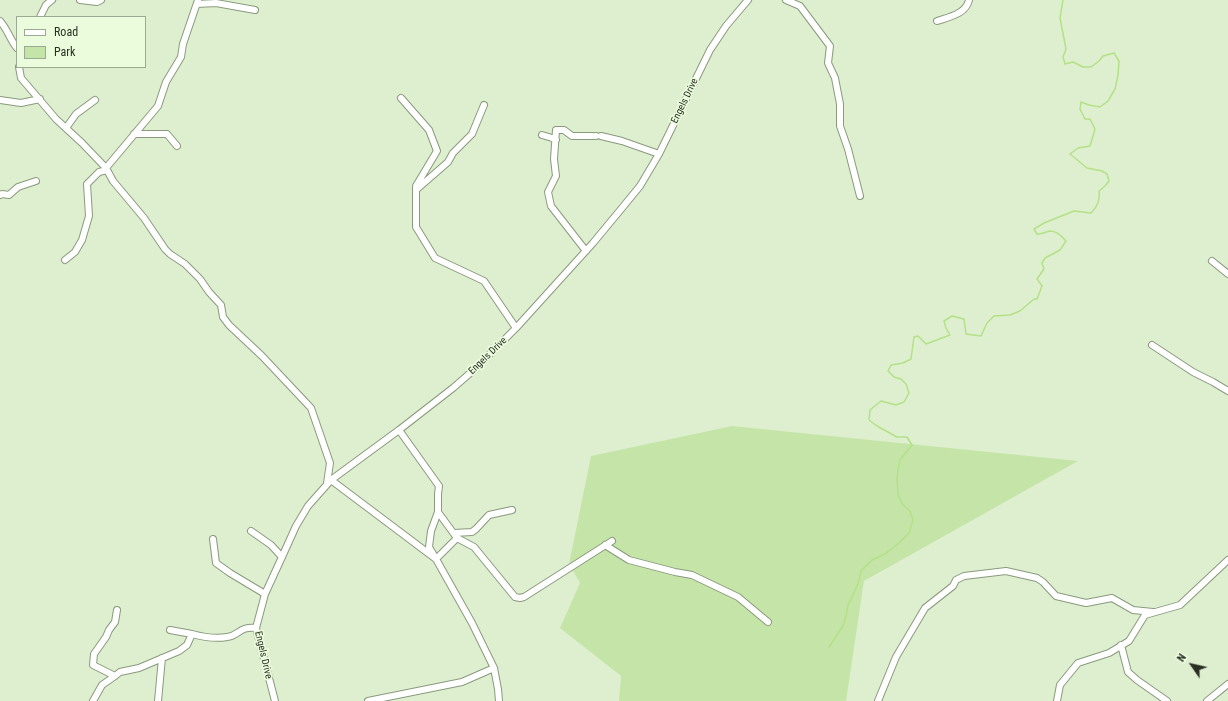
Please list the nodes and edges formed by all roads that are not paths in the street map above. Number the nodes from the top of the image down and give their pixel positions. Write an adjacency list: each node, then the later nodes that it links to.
1 (80, 0): 2 (street)
2 (101, 0)
3 (748, 0): 24 (street, Engels Drive)
4 (786, 0): 29 (street)
5 (969, 0): 11 (street)
6 (50, 2): 9 (street)
7 (198, 2): 8 (street); 20 (street)
8 (255, 10)
9 (41, 16)
10 (0, 21): 12 (street)
11 (937, 22)
12 (16, 47)
13 (19, 68): 15 (street)
14 (400, 98): 27 (street)
15 (40, 99): 16 (street); 19 (street)
16 (0, 100)
17 (95, 100): 19 (street)
18 (484, 105): 27 (street)
19 (66, 128): 25 (street)
20 (134, 134): 23 (street); 25 (street)
21 (542, 135): 22 (street)
22 (556, 140): 24 (street); 30 (street)
23 (176, 146)
24 (659, 154): 30 (street, Engels Drive)
25 (106, 169): 31 (street); 38 (street)
26 (36, 181): 28 (street)
27 (416, 190): 34 (street)
28 (0, 195)
29 (860, 196)
30 (586, 251): 34 (street, Engels Drive)
31 (65, 260)
32 (1212, 261): 33 (street)
33 (1228, 274)
34 (516, 328): 37 (street, Engels Drive)
35 (1152, 345): 36 (street)
36 (1228, 391)
37 (398, 430): 38 (street, Engels Drive); 40 (street)
38 (329, 481): 46 (street, Engels Drive); 47 (street)
39 (512, 510): 42 (street)
40 (438, 512): 42 (street); 47 (street)
41 (251, 531): 46 (street)
42 (455, 536): 45 (street); 47 (street)
43 (213, 539): 49 (street)
44 (612, 541): 45 (street)
45 (605, 545): 52 (street)
46 (282, 558): 49 (street, Engels Drive)
47 (436, 559): 58 (street)
48 (1228, 560): 51 (street)
49 (265, 594): 53 (street, Engels Drive)
50 (117, 610): 59 (street)
51 (1153, 612): 56 (street); 66 (street)
52 (768, 622)
53 (256, 628): 55 (street); 63 (street, Engels Drive)
54 (170, 630): 55 (street)
55 (192, 634): 57 (street)
56 (1121, 646): 67 (street); 68 (street)
57 (162, 658): 59 (street); 62 (street)
58 (494, 668): 64 (street); 65 (street)
59 (115, 676): 61 (street)
60 (1228, 684): 69 (street)
61 (93, 701)
62 (158, 701)
63 (274, 701)
64 (368, 701)
65 (499, 701)
66 (878, 701)
67 (1057, 701)
68 (1167, 701)
69 (1207, 701)

